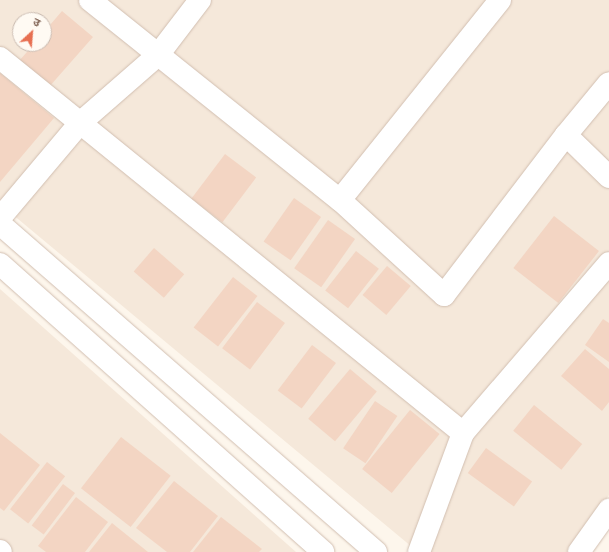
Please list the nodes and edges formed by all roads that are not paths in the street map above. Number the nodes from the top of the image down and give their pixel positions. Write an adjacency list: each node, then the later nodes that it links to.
1 (90, 0): 4 (street)
2 (200, 0): 4 (street)
3 (500, 0): 10 (street)
4 (158, 55): 7 (street); 10 (street)
5 (0, 58): 7 (street)
6 (609, 83): 8 (street)
7 (80, 123): 11 (street); 15 (street)
8 (566, 136): 9 (street); 10 (street)
9 (609, 177)
10 (340, 200)
11 (0, 218)
12 (0, 224): 18 (street)
13 (609, 263): 15 (street)
14 (0, 264): 17 (street)
15 (463, 433): 19 (street)
16 (609, 510): 20 (street)
17 (323, 552)
18 (376, 552)
19 (419, 552)
20 (579, 552)

